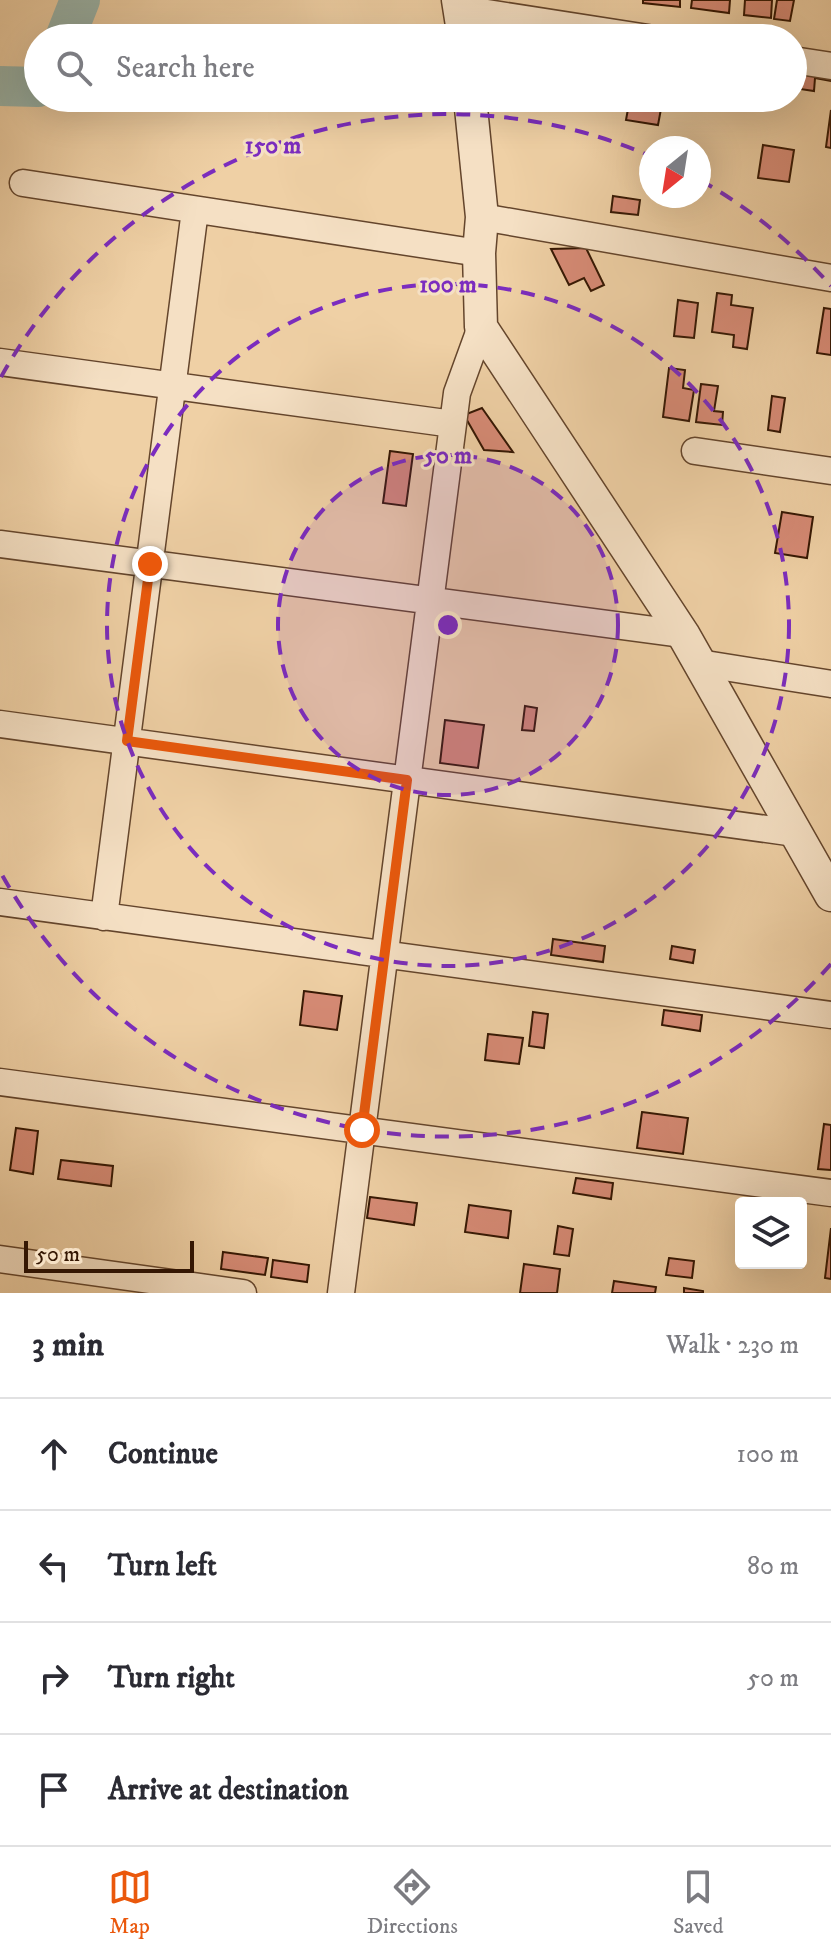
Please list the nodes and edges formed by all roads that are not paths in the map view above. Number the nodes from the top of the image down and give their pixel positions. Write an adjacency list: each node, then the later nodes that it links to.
1 (461, 16): 2 (street)
2 (529, 24)
3 (807, 62): 4 (street)
4 (831, 66)
5 (471, 112): 8 (street)
6 (23, 183): 7 (street)
7 (195, 210): 9 (street); 13 (street)
8 (482, 217): 9 (street); 10 (street)
9 (479, 253): 11 (street)
10 (831, 278)
11 (481, 327): 14 (street); 20 (street)
12 (0, 362): 13 (street)
13 (173, 386): 14 (street); 18 (street)
14 (453, 424): 19 (street)
15 (695, 451): 16 (street)
16 (831, 471)
17 (0, 544): 18 (street)
18 (150, 564): 19 (street); 24 (street)
19 (430, 601): 20 (street); 25 (street)
20 (683, 634): 21 (street)
21 (699, 663): 22 (street); 26 (street)
22 (831, 684)
23 (0, 724): 24 (street)
24 (127, 741): 25 (street); 29 (street)
25 (407, 780): 26 (street); 30 (street)
26 (795, 833): 27 (street)
27 (831, 895)
28 (0, 902): 29 (street)
29 (104, 917): 30 (street)
30 (385, 954): 31 (street); 33 (street)
31 (831, 1015)
32 (0, 1082): 33 (street)
33 (362, 1130): 34 (street); 37 (street)
34 (831, 1193)
35 (0, 1259): 36 (street)
36 (243, 1293)
37 (341, 1293)

